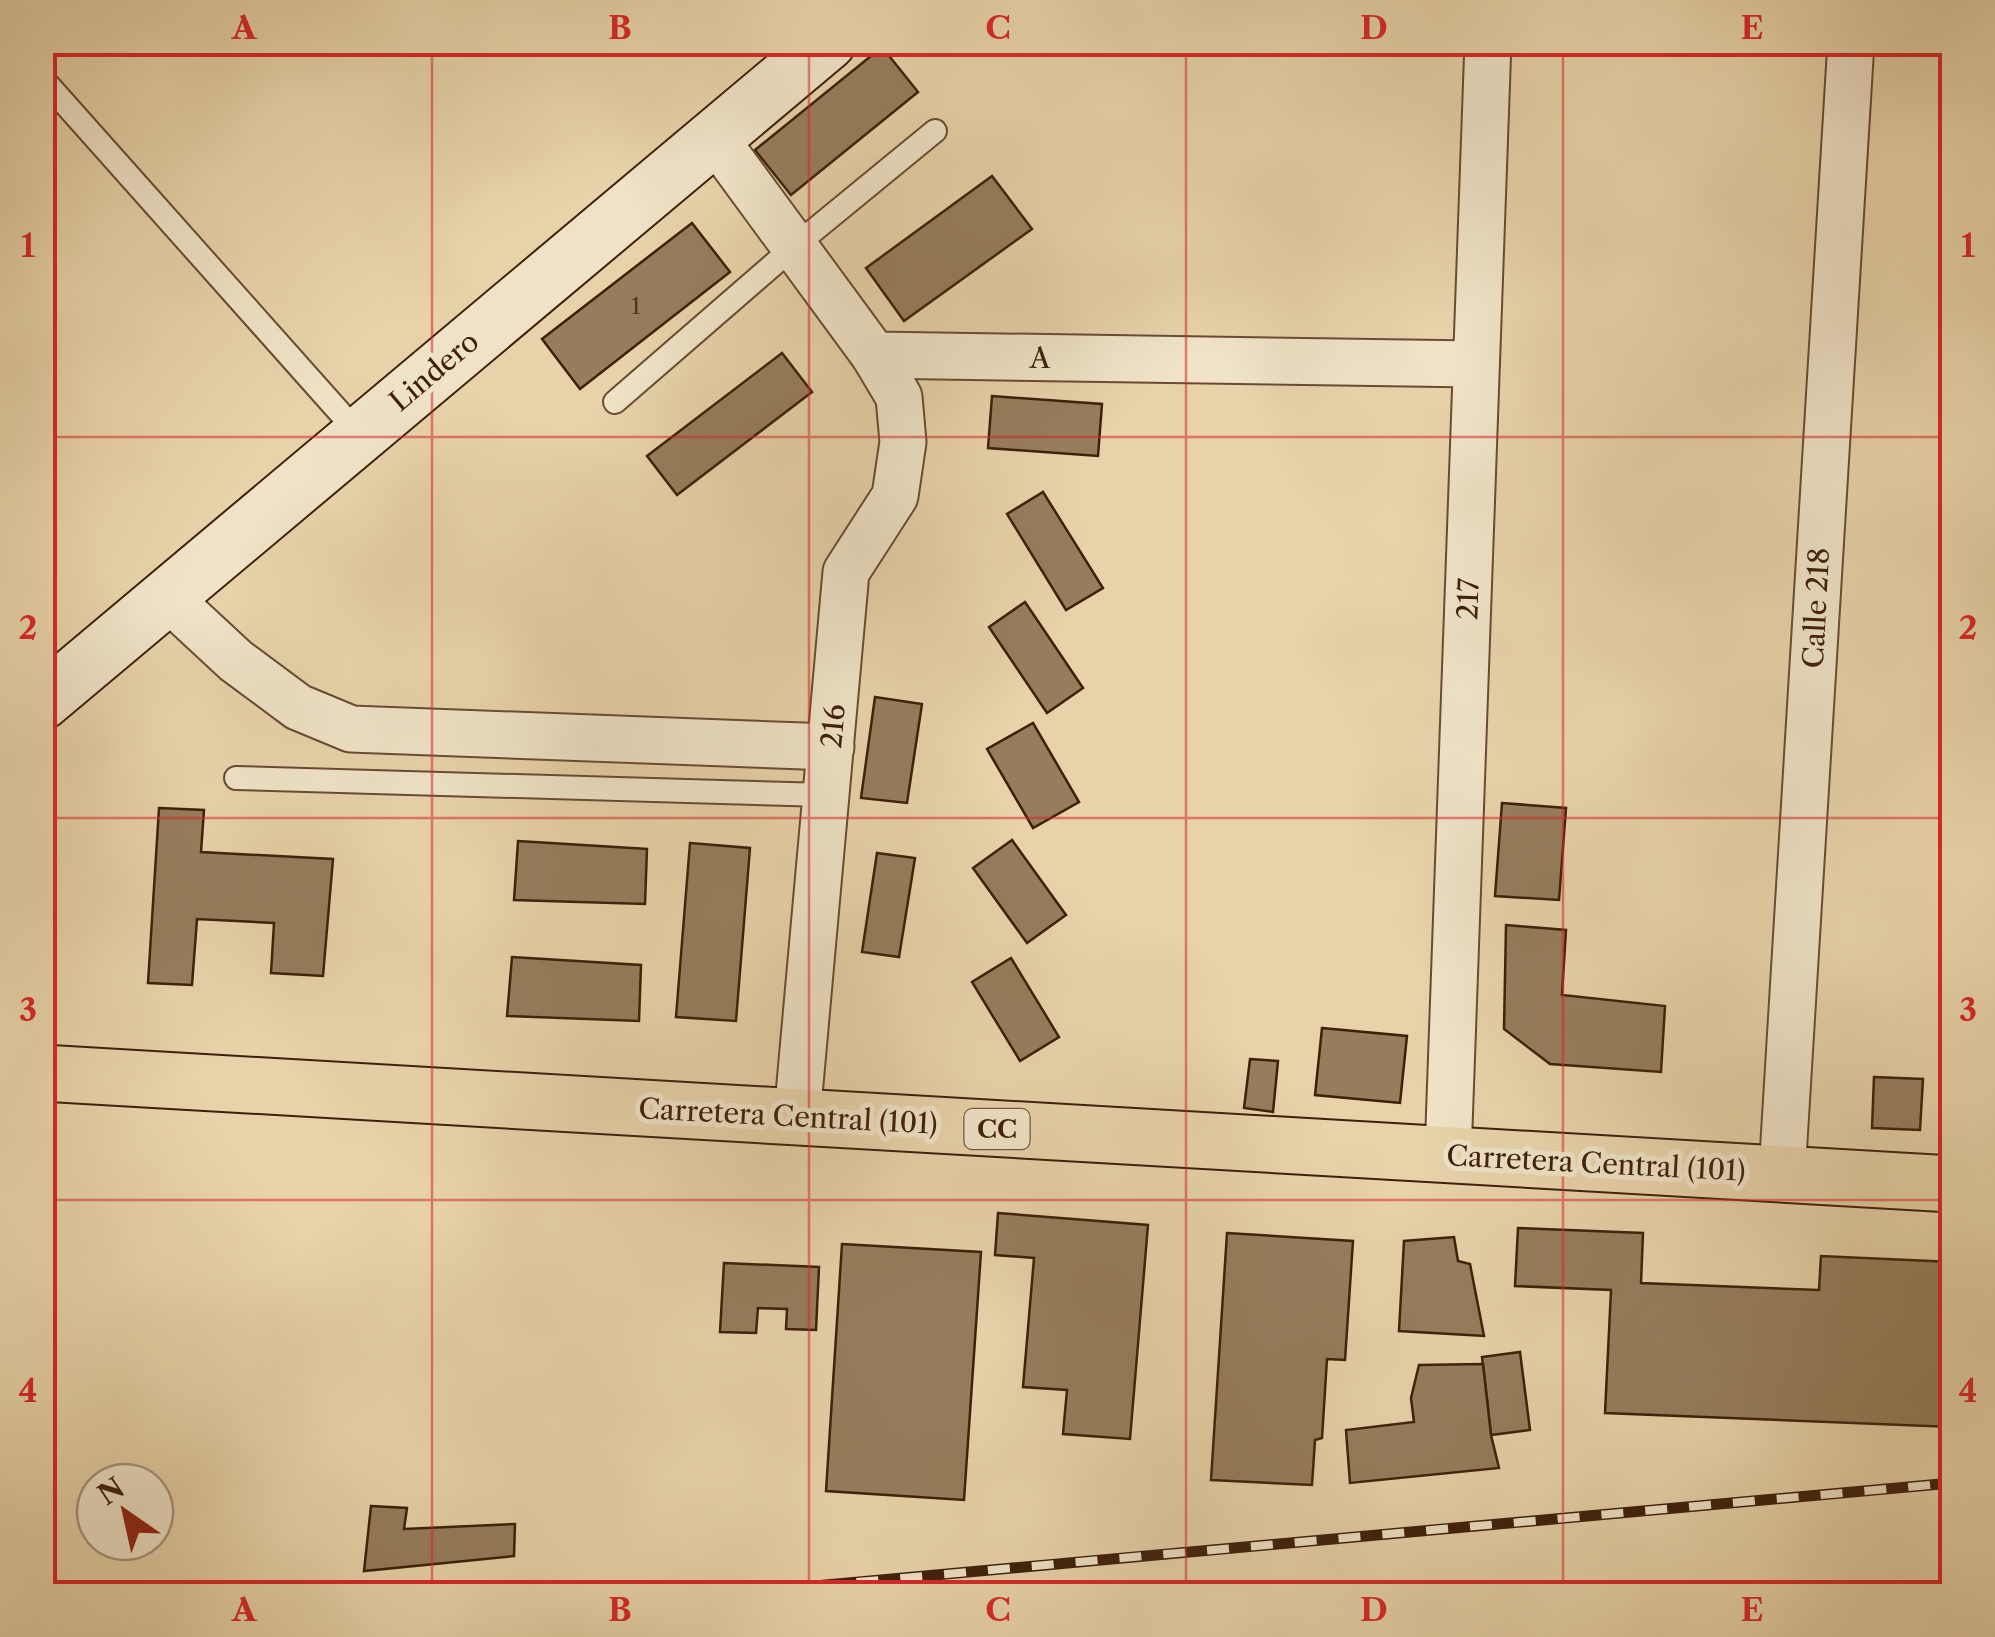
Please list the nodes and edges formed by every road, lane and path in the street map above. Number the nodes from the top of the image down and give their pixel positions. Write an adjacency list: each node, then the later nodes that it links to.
1 (828, 42): 6 (street, Lindero)
2 (1488, 42): 9 (street, 217)
3 (1851, 42): 20 (street, Calle 218)
4 (42, 78): 11 (lane)
5 (935, 131): 7 (lane)
6 (714, 137): 7 (street); 11 (street, Lindero)
7 (796, 244): 8 (street); 10 (lane)
8 (874, 355): 9 (street, A); 14 (street, 216)
9 (1476, 364): 19 (street, 217)
10 (616, 402)
11 (359, 434): 12 (street, Lindero)
12 (166, 596): 13 (street, Lindero); 14 (street)
13 (42, 702)
14 (831, 747): 16 (street, 216)
15 (236, 778): 16 (lane)
16 (826, 795): 18 (street, 216)
17 (42, 1073): 18 (main road, Carretera Central (101) / CC)
18 (797, 1117): 19 (main road, Carretera Central (101) / CC)
19 (1448, 1155): 20 (main road, Carretera Central (101) / CC)
20 (1782, 1174): 21 (main road, Carretera Central (101) / CC)
21 (1952, 1184)

